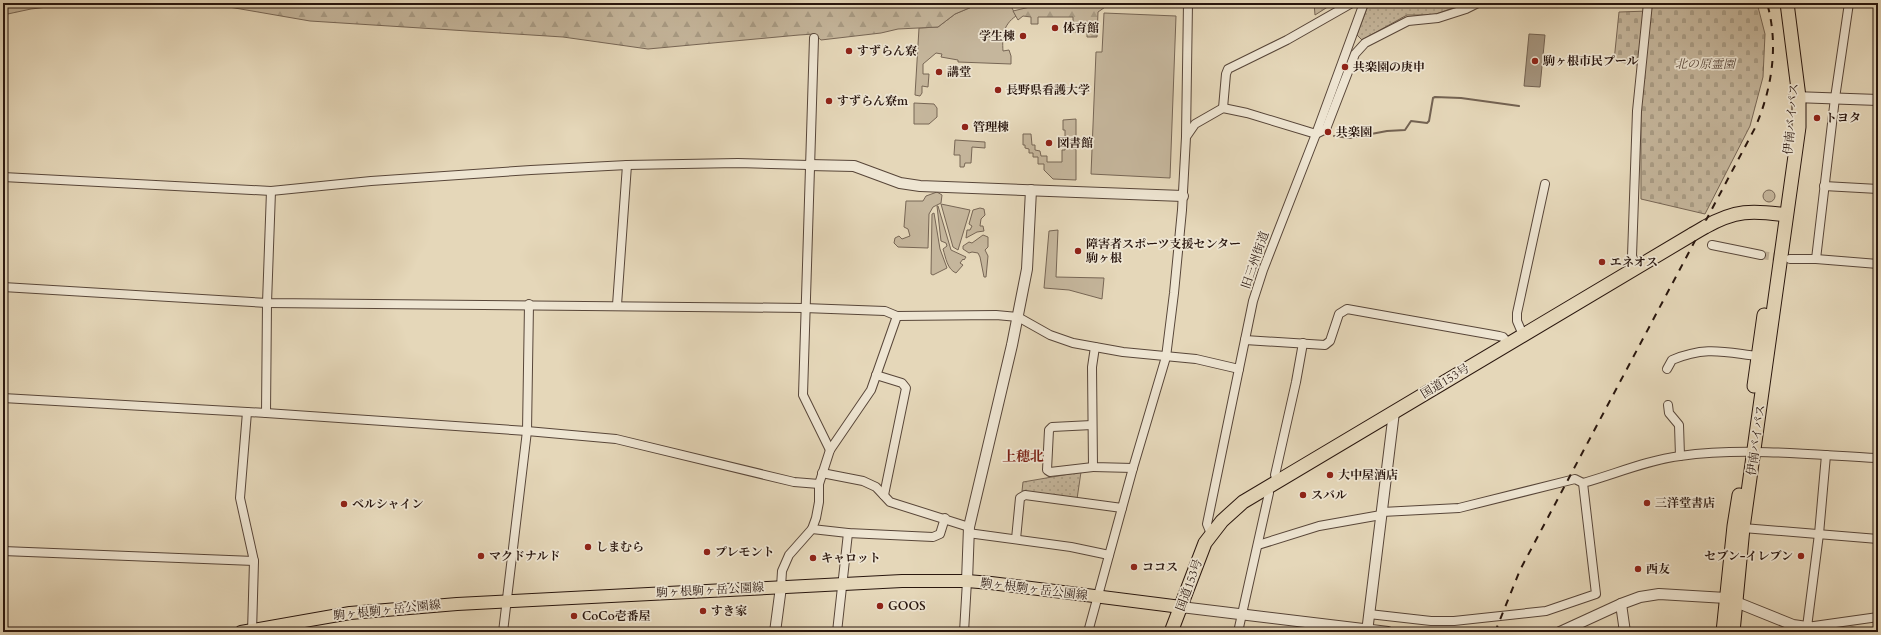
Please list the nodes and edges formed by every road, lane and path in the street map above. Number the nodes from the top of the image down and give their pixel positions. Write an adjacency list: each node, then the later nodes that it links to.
1 (1188, 3): 14 (street)
2 (1352, 3): 12 (street)
3 (1364, 3): 13 (street, 旧三州街道)
4 (1478, 3): 13 (street)
5 (1648, 3): 30 (street)
6 (1788, 3): 9 (highway, 伊南バイパス)
7 (1849, 3): 10 (street)
8 (814, 38): 16 (street)
9 (1796, 97): 10 (street); 24 (highway, 伊南バイパス)
10 (1835, 98): 11 (street); 19 (street)
11 (1878, 100)
12 (1222, 108): 13 (street); 14 (street)
13 (1316, 134): 39 (street, 旧三州街道)
14 (1186, 137): 23 (street)
15 (627, 165): 16 (street); 22 (street); 34 (street)
16 (809, 166): 21 (street); 35 (street)
17 (3, 177): 22 (street)
18 (1545, 184): 38 (street)
19 (1824, 186): 20 (street); 28 (street)
20 (1878, 189)
21 (1031, 190): 23 (street); 37 (street)
22 (271, 191): 32 (street)
23 (1183, 196): 44 (street)
24 (1782, 214): 30 (highway, 国道153号, bridge); 43 (highway, 伊南バイパス); 56 (highway, 伊南バイパス)
25 (1712, 245): 26 (street)
26 (1761, 255)
27 (1790, 259): 28 (street)
28 (1816, 259): 29 (street)
29 (1878, 264)
30 (1637, 268): 38 (highway, 国道153号)
31 (3, 287): 32 (street)
32 (267, 303): 33 (street); 52 (street)
33 (529, 304): 34 (street); 54 (street)
34 (617, 305): 35 (street)
35 (804, 308): 36 (street); 55 (street)
36 (897, 316): 37 (street); 47 (street)
37 (1018, 317): 42 (street); 73 (street)
38 (1523, 335): 41 (highway, 国道153号)
39 (1245, 340): 40 (street); 45 (street, 旧三州街道)
40 (1303, 343): 41 (street); 63 (street)
41 (1508, 343): 51 (highway, 国道153号)
42 (1095, 347): 44 (street); 53 (street)
43 (1758, 356): 46 (street); 56 (highway, 伊南バイパス)
44 (1166, 357): 45 (street); 61 (street)
45 (1239, 369): 75 (street, 旧三州街道)
46 (1667, 369)
47 (876, 375): 55 (street); 67 (street)
48 (3, 398): 50 (street)
49 (1668, 404): 58 (street)
50 (247, 412): 52 (street); 82 (street)
51 (1394, 412): 63 (highway, 国道153号); 69 (street)
52 (266, 413): 54 (street)
53 (1092, 425): 60 (street); 60 (street)
54 (527, 431): 65 (street); 88 (street)
55 (830, 450): 62 (street)
56 (1750, 452): 57 (street); 58 (street); 71 (highway, 伊南バイパス); 87 (highway, 伊南バイパス)
57 (1826, 455): 59 (street); 76 (street)
58 (1680, 456): 64 (street)
59 (1878, 458)
60 (1093, 467): 61 (street)
61 (1133, 468): 68 (street)
62 (822, 473): 65 (street); 67 (street)
63 (1279, 480): 66 (highway, 国道153号)
64 (1583, 483): 69 (street); 91 (street)
65 (820, 484): 72 (street)
66 (1267, 488): 75 (highway, 国道153号); 79 (street)
67 (884, 495): 70 (street)
68 (1122, 508): 77 (street); 81 (street)
69 (1382, 513): 79 (street); 91 (street)
70 (945, 518): 73 (street); 74 (street)
71 (1743, 528): 76 (street); 87 (highway, 伊南バイパス)
72 (812, 529): 74 (street); 85 (street)
73 (969, 530): 77 (street); 83 (street)
74 (848, 533): 84 (street)
75 (1211, 534): 90 (highway, 国道153号)
76 (1819, 534): 78 (street); 94 (street)
77 (1016, 539): 81 (street)
78 (1878, 539)
79 (1258, 544): 92 (street)
80 (3, 551): 82 (street)
81 (1109, 554): 86 (street)
82 (254, 561): 96 (street)
83 (967, 581): 84 (main road, 駒ヶ根駒ヶ岳公園線); 86 (main road, 駒ヶ根駒ヶ岳公園線); 101 (street)
84 (843, 583): 85 (main road, 駒ヶ根駒ヶ岳公園線); 100 (street)
85 (781, 586): 88 (main road, 駒ヶ根駒ヶ岳公園線); 99 (street)
86 (1098, 596): 90 (main road, 駒ヶ根駒ヶ岳公園線); 102 (street)
87 (1731, 599): 89 (street); 95 (street); 108 (highway, 伊南バイパス); 109 (highway, 伊南バイパス)
88 (508, 601): 96 (main road, 駒ヶ根駒ヶ岳公園線); 98 (street)
89 (1621, 604): 106 (street); 107 (street)
90 (1181, 608): 92 (street); 103 (highway, 国道153号)
91 (1369, 614): 97 (street)
92 (1243, 615): 97 (street); 104 (street)
93 (1878, 615): 94 (street)
94 (1807, 627): 95 (street)
95 (1792, 629)
96 (248, 631)
97 (1367, 631): 105 (street)
98 (503, 632)
99 (775, 632)
100 (837, 632)
101 (964, 632)
102 (1088, 632)
103 (1171, 632)
104 (1238, 632)
105 (1388, 632)
106 (1560, 632)
107 (1625, 632)
108 (1723, 632)
109 (1733, 632)

